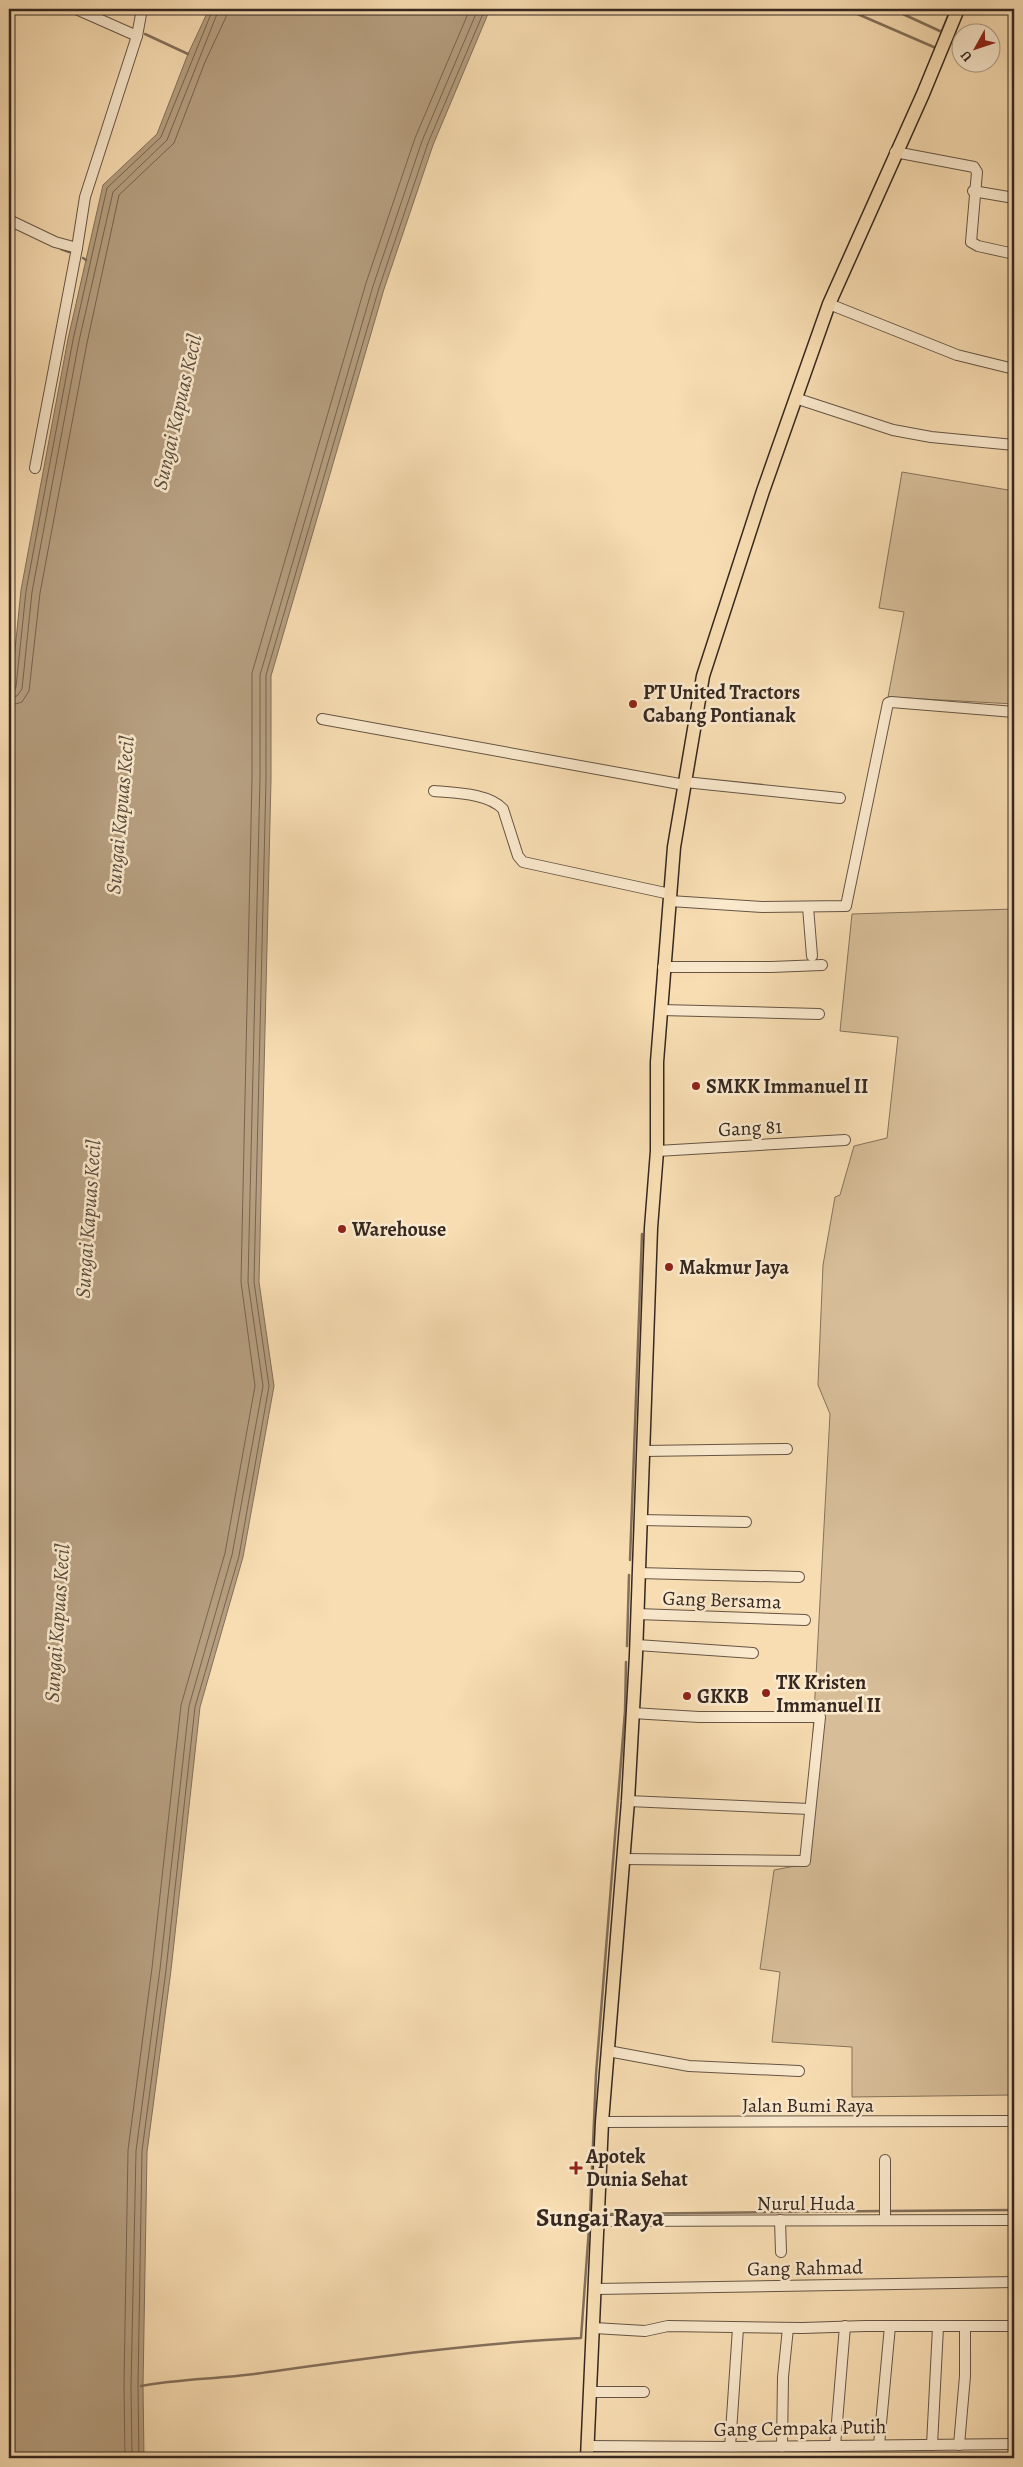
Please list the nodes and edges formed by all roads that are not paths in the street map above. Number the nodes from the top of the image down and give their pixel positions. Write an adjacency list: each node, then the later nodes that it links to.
1 (76, 9): 4 (street)
2 (142, 9): 4 (street)
3 (958, 9): 5 (main road)
4 (137, 36): 9 (street)
5 (895, 152): 6 (street); 11 (main road)
6 (974, 191): 7 (street); 10 (street)
7 (1014, 198)
8 (9, 220): 9 (street)
9 (77, 248): 15 (street)
10 (1014, 254)
11 (829, 304): 12 (street); 13 (main road)
12 (1014, 368)
13 (795, 398): 14 (street); 18 (main road)
14 (1014, 445)
15 (35, 468)
16 (1014, 712): 22 (street)
17 (322, 719): 18 (street)
18 (685, 784): 20 (street); 21 (main road)
19 (434, 791): 21 (street)
20 (840, 798)
21 (670, 897): 22 (street); 25 (main road)
22 (808, 907): 23 (street)
23 (812, 956)
24 (822, 965): 25 (street)
25 (663, 967): 26 (main road)
26 (661, 1010): 27 (street); 29 (main road)
27 (819, 1014)
28 (845, 1140): 29 (street, Gang 81)
29 (657, 1151): 31 (main road)
30 (787, 1449): 31 (street)
31 (643, 1451): 32 (main road)
32 (640, 1520): 33 (street); 34 (main road)
33 (746, 1522)
34 (638, 1573): 35 (street); 36 (main road)
35 (798, 1577)
36 (637, 1614): 37 (street, Gang Bersama); 38 (main road)
37 (806, 1620)
38 (637, 1645): 39 (street); 40 (main road)
39 (753, 1653)
40 (632, 1713): 41 (main road); 42 (street)
41 (628, 1801): 42 (street); 43 (main road)
42 (810, 1809): 43 (street)
43 (623, 1859): 44 (main road)
44 (608, 2051): 45 (street); 47 (main road)
45 (799, 2072)
46 (1014, 2121): 47 (street, Jalan Bumi Raya)
47 (602, 2122): 52 (main road)
48 (885, 2160): 50 (street)
49 (780, 2220): 50 (street, Nurul Huda); 52 (street, Nurul Huda); 53 (street)
50 (885, 2220): 51 (street, Nurul Huda)
51 (1014, 2220)
52 (597, 2221): 55 (main road)
53 (781, 2252)
54 (1014, 2282): 55 (street, Gang Rahmad)
55 (596, 2289): 61 (main road)
56 (844, 2326): 57 (street); 63 (street); 70 (street)
57 (890, 2326): 59 (street); 67 (street)
58 (1014, 2326): 60 (street)
59 (938, 2327): 60 (street); 68 (street)
60 (965, 2327): 69 (street)
61 (594, 2328): 62 (street); 64 (main road)
62 (738, 2328): 63 (street); 72 (street)
63 (788, 2328): 71 (street)
64 (590, 2392): 65 (street); 73 (main road)
65 (644, 2392)
66 (1014, 2444): 69 (street, Gang Cempaka Putih)
67 (879, 2445): 68 (street, Gang Cempaka Putih); 70 (street, Gang Cempaka Putih)
68 (932, 2445): 69 (street, Gang Cempaka Putih)
69 (960, 2445)
70 (835, 2446): 71 (street, Gang Cempaka Putih)
71 (782, 2447): 72 (street, Gang Cempaka Putih)
72 (730, 2448): 73 (street, Gang Cempaka Putih)
73 (587, 2452)

